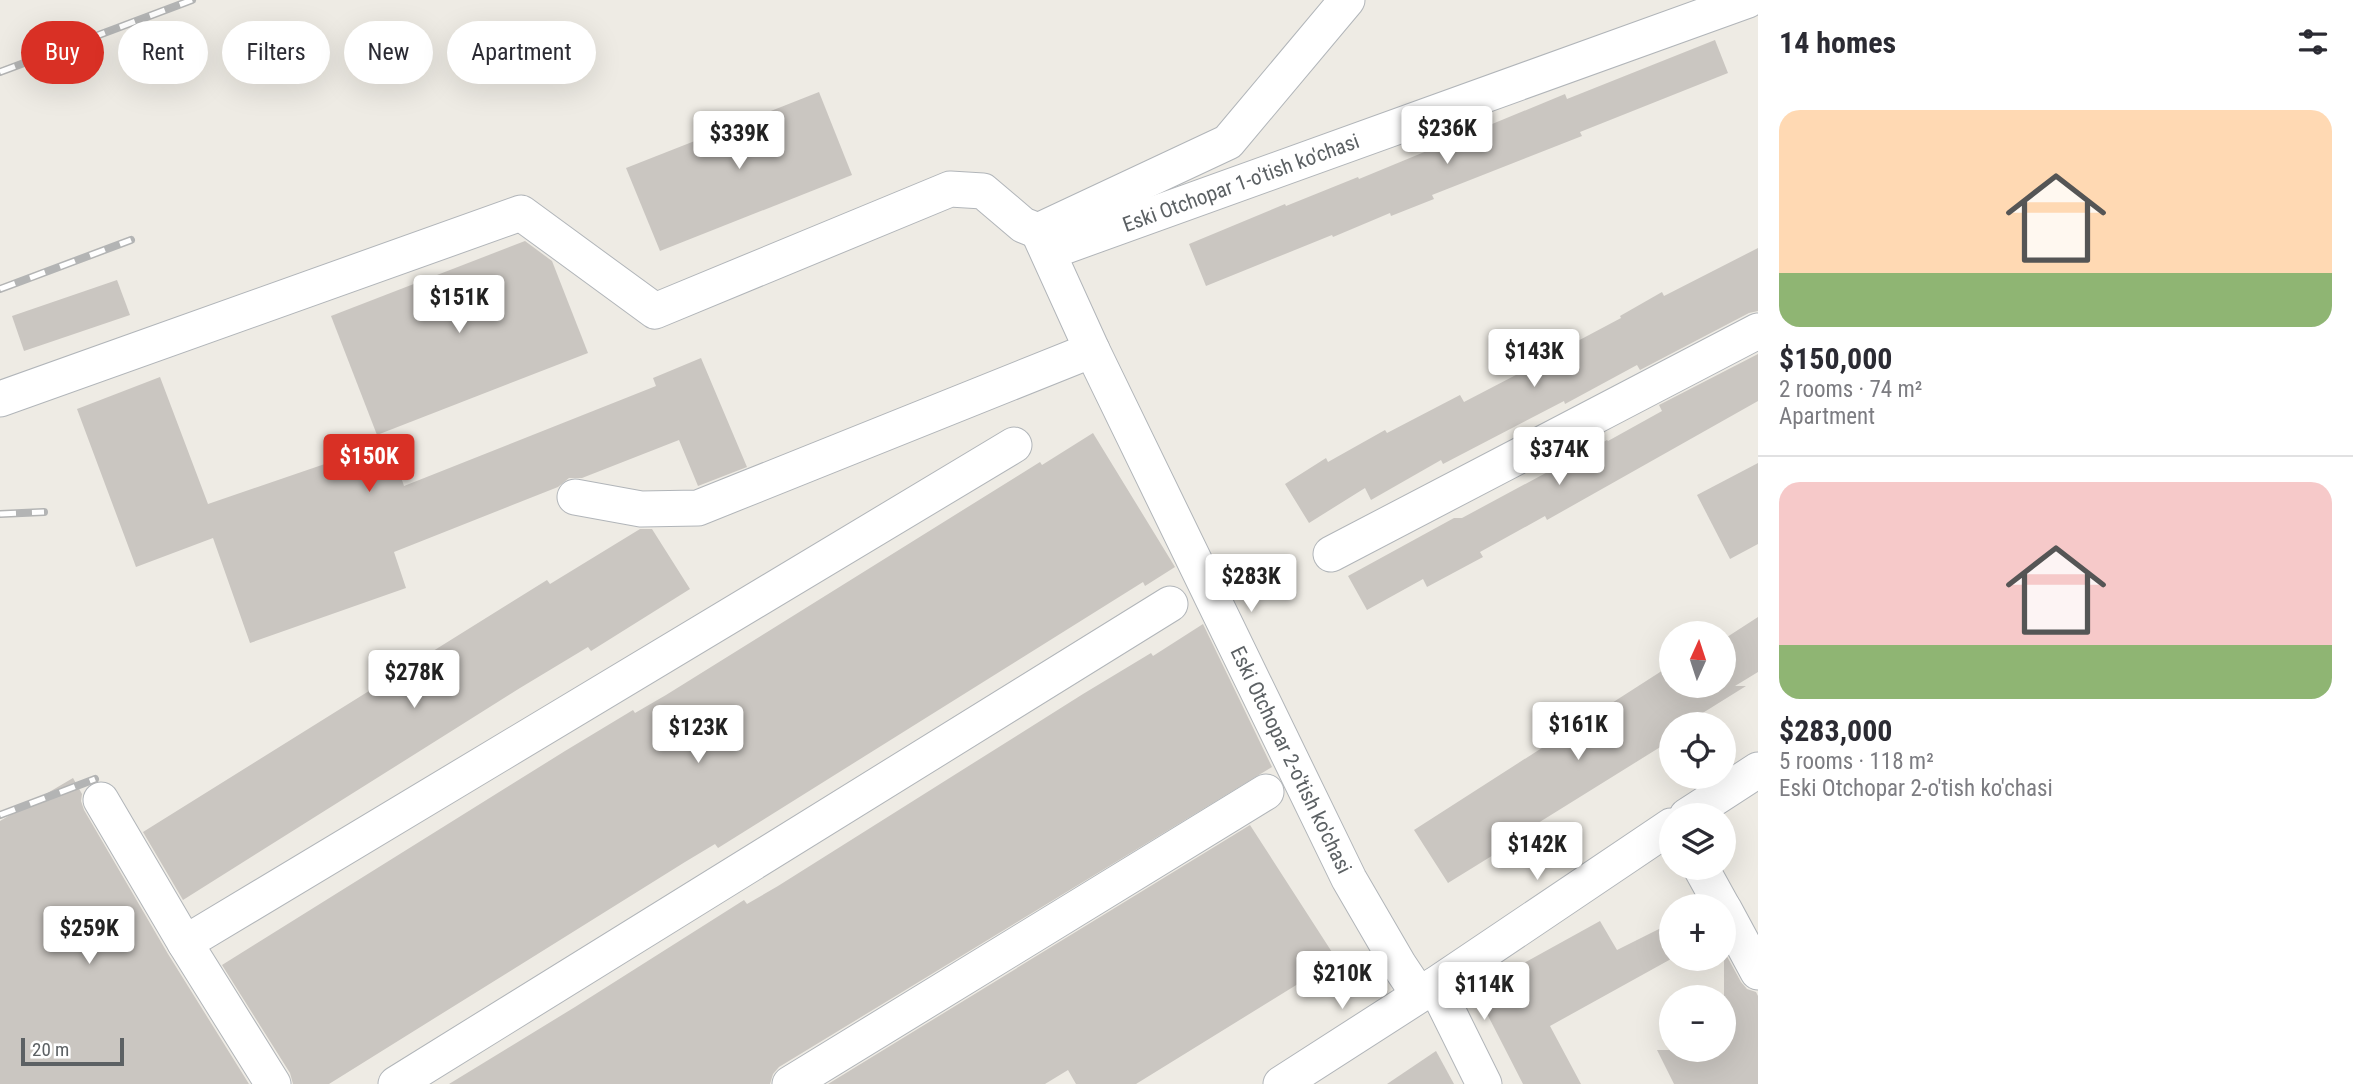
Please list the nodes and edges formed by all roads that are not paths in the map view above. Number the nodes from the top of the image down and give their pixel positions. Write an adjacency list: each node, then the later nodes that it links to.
1 (1347, 0): 3 (street)
2 (1748, 0): 3 (street, Eski Otchopar 1-o'tish ko'chasi)
3 (1044, 242): 5 (street, Eski Otchopar 2-o'tish ko'chasi); 6 (street)
4 (1758, 331): 9 (street)
5 (1093, 350): 8 (street); 19 (street, Eski Otchopar 2-o'tish ko'chasi)
6 (0, 399)
7 (1014, 444): 17 (street)
8 (575, 496)
9 (1331, 554)
10 (1170, 604): 22 (street)
11 (1758, 770): 14 (street)
12 (1266, 792): 23 (street)
13 (101, 800): 17 (street)
14 (1707, 803)
15 (1659, 834): 19 (street)
16 (1736, 932): 18 (street)
17 (185, 943): 21 (street)
18 (1758, 972)
19 (1427, 990): 20 (street); 26 (street, Eski Otchopar 2-o'tish ko'chasi)
20 (1335, 1049): 24 (street); 25 (street)
21 (273, 1084)
22 (396, 1084)
23 (790, 1084)
24 (1281, 1084)
25 (1323, 1084)
26 (1484, 1084)

